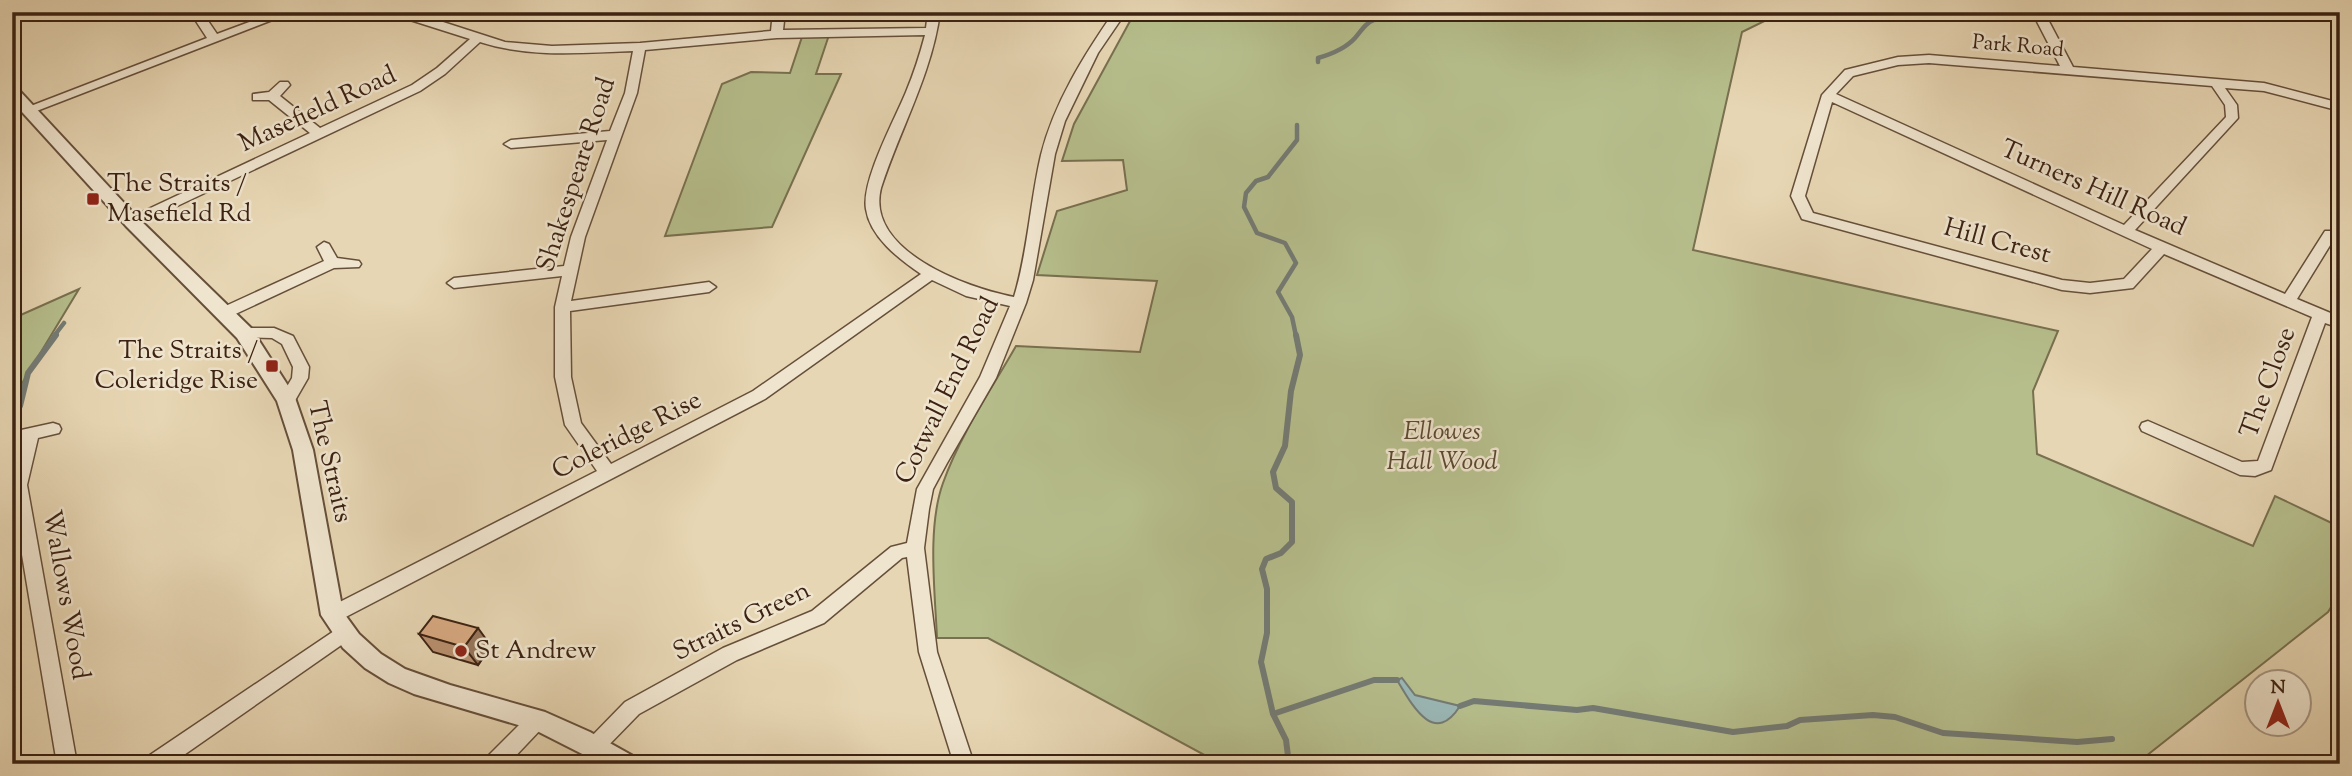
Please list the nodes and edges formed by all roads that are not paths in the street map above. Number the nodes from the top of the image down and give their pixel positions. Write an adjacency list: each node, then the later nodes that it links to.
1 (196, 12): 10 (street)
2 (287, 12): 10 (street)
3 (405, 12): 11 (street)
4 (779, 12): 9 (street)
5 (934, 12): 8 (street)
6 (1120, 12): 38 (street, Cotwall End Road)
7 (2038, 12): 13 (street)
8 (932, 31): 9 (street); 34 (street)
9 (777, 34): 12 (street)
10 (213, 38): 21 (street)
11 (476, 40): 12 (street); 22 (street, Masefield Road)
12 (639, 47): 23 (street, Shakespeare Road)
13 (2069, 71): 14 (street, Park Road); 18 (street, Park Road)
14 (2216, 83): 20 (street, Park Road); 27 (street)
15 (284, 85): 17 (street)
16 (12, 91): 21 (street, The Straits)
17 (272, 96): 19 (street); 22 (street)
18 (1828, 96): 25 (street, Park Road); 27 (street, Turners Hill Road)
19 (257, 97)
20 (2339, 102)
21 (29, 109): 26 (street, The Straits)
22 (320, 135): 26 (street, Masefield Road)
23 (616, 135): 24 (street); 33 (street, Shakespeare Road)
24 (509, 145)
25 (1807, 216): 30 (street, Hill Crest)
26 (132, 222): 40 (street, The Straits)
27 (2126, 232): 30 (street, Turners Hill Road)
28 (2330, 234): 37 (street)
29 (324, 247): 31 (street)
30 (2162, 248): 37 (street, Turners Hill Road)
31 (332, 263): 32 (street); 40 (street)
32 (354, 264)
33 (570, 270): 35 (street); 39 (street, Shakespeare Road)
34 (929, 275): 38 (street); 48 (street, Coleridge Rise)
35 (450, 284)
36 (709, 287): 39 (street)
37 (2288, 302): 41 (street, Turners Hill Road)
38 (1019, 303): 49 (street, Cotwall End Road)
39 (562, 307): 48 (street, Shakespeare Road)
40 (224, 313): 43 (street, The Straits)
41 (2320, 317): 42 (street, Turners Hill Road); 45 (street, The Close)
42 (2340, 323)
43 (244, 333): 44 (street, The Straits); 44 (street)
44 (287, 400): 50 (street, The Straits)
45 (2148, 427)
46 (53, 429): 47 (street, Wallows Wood)
47 (22, 436): 53 (street, Wallows Wood)
48 (608, 473): 50 (street, Coleridge Rise)
49 (915, 548): 52 (street, Straits Green); 57 (street, Cotwall End Road)
50 (337, 624): 51 (street); 54 (street, Coleridge Rise)
51 (537, 720): 52 (street); 55 (street)
52 (595, 746): 56 (street)
53 (67, 764)
54 (154, 764)
55 (494, 764)
56 (624, 764)
57 (964, 764)

